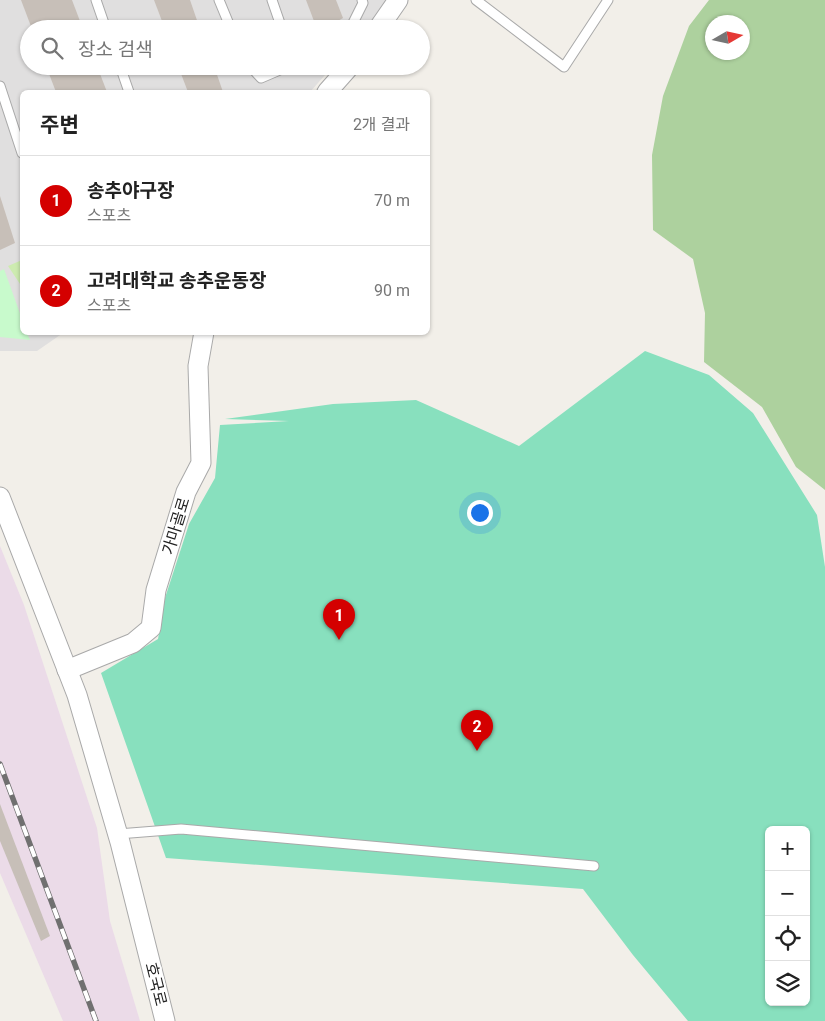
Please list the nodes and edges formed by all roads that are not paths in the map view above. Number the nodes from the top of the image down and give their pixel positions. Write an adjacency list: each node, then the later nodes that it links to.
1 (96, 0): 8 (lane)
2 (219, 0): 9 (lane)
3 (272, 0): 10 (lane)
4 (362, 0): 11 (lane)
5 (398, 0): 12 (street)
6 (476, 0): 7 (lane)
7 (608, 0)
8 (103, 20)
9 (227, 20)
10 (279, 20)
11 (355, 20)
12 (384, 20)
13 (123, 75): 16 (lane)
14 (342, 75): 17 (street)
15 (0, 86): 18 (lane)
16 (128, 90)
17 (330, 90)
18 (20, 147)
19 (203, 335): 21 (street, 가마골로)
20 (0, 497): 21 (street)
21 (68, 670): 22 (street)
22 (118, 834): 23 (lane); 24 (street, 호국로)
23 (594, 866)
24 (165, 1021)

